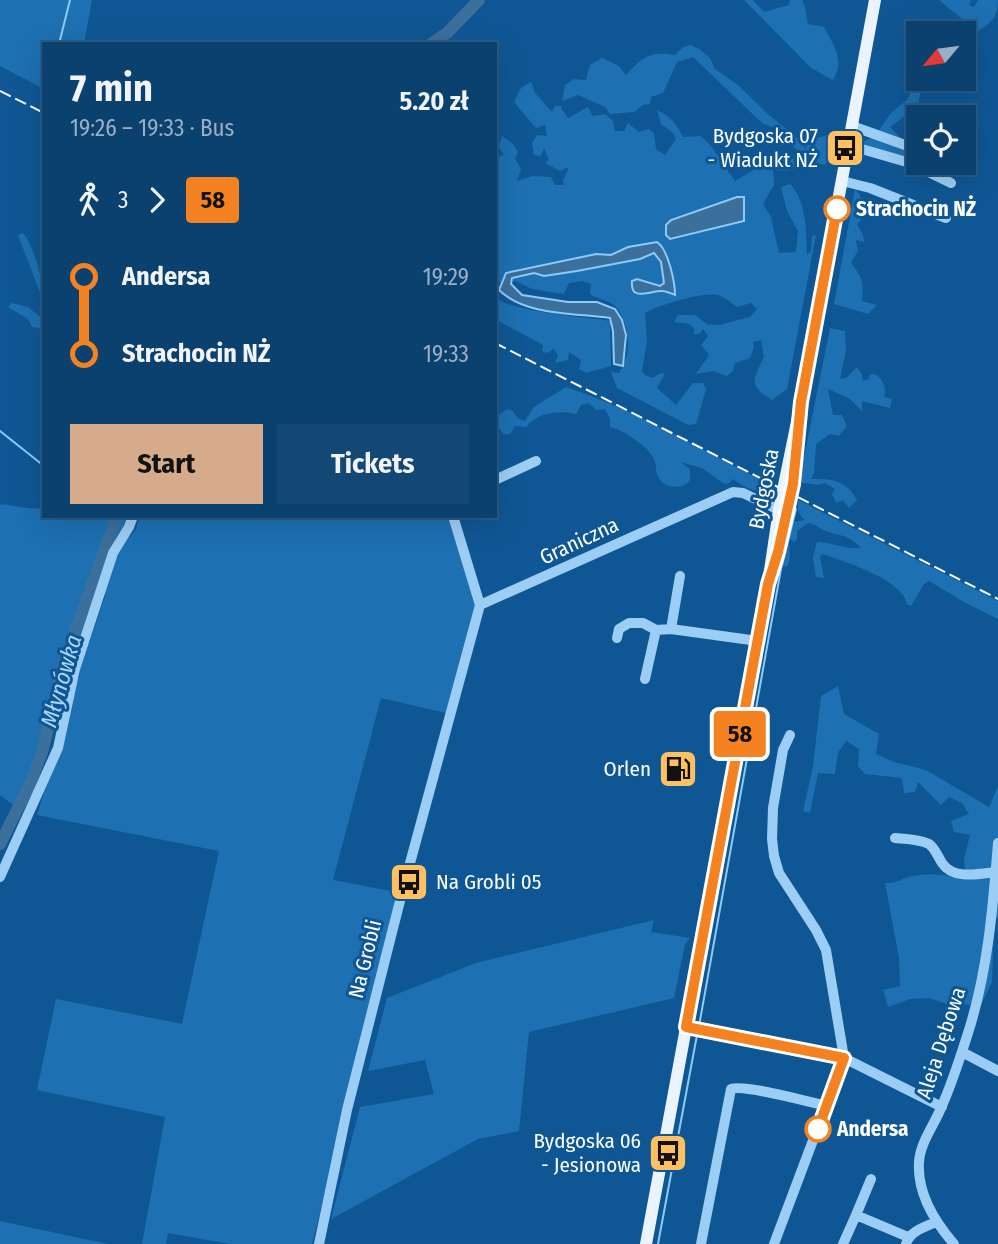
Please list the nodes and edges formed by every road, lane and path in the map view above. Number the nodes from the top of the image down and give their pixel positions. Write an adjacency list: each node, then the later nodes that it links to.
1 (875, 0): 2 (main road, Bydgoska)
2 (852, 126): 3 (main road, Bydgoska); 4 (street)
3 (848, 145): 5 (main road, Bydgoska); 6 (street)
4 (906, 145)
5 (842, 181): 7 (street); 8 (main road, Bydgoska)
6 (951, 183)
7 (946, 218)
8 (801, 402): 11 (main road, Bydgoska); 14 (main road, Bydgoska)
9 (536, 461): 10 (street)
10 (497, 479)
11 (779, 510): 14 (street); 16 (main road, Bydgoska); 17 (street, Graniczna)
12 (132, 518): 27 (street)
13 (454, 518): 17 (street)
14 (784, 523): 16 (main road, Bydgoska)
15 (680, 576): 18 (street)
16 (768, 584): 21 (main road, Bydgoska)
17 (481, 605): 38 (street, Na Grobli)
18 (671, 629): 19 (street); 21 (street)
19 (656, 630): 20 (street); 22 (street)
20 (617, 638)
21 (758, 641): 28 (main road, Bydgoska)
22 (645, 679)
23 (790, 735): 30 (street)
24 (895, 838): 26 (street)
25 (998, 843): 26 (street, Aleja Dębowa)
26 (996, 872): 29 (street, Aleja Dębowa)
27 (0, 877)
28 (686, 1027): 30 (street); 39 (main road, Bydgoska)
29 (962, 1052): 31 (street); 33 (street, Aleja Dębowa)
30 (844, 1058): 32 (street); 33 (street)
31 (998, 1071)
32 (827, 1106): 40 (street); 41 (street)
33 (942, 1107): 36 (street, Aleja Dębowa)
34 (871, 1179): 35 (street)
35 (856, 1215): 37 (street); 42 (street)
36 (936, 1222): 37 (street); 43 (street, Aleja Dębowa)
37 (907, 1241)
38 (319, 1244)
39 (646, 1244)
40 (701, 1244)
41 (774, 1244)
42 (842, 1244)
43 (954, 1244)

